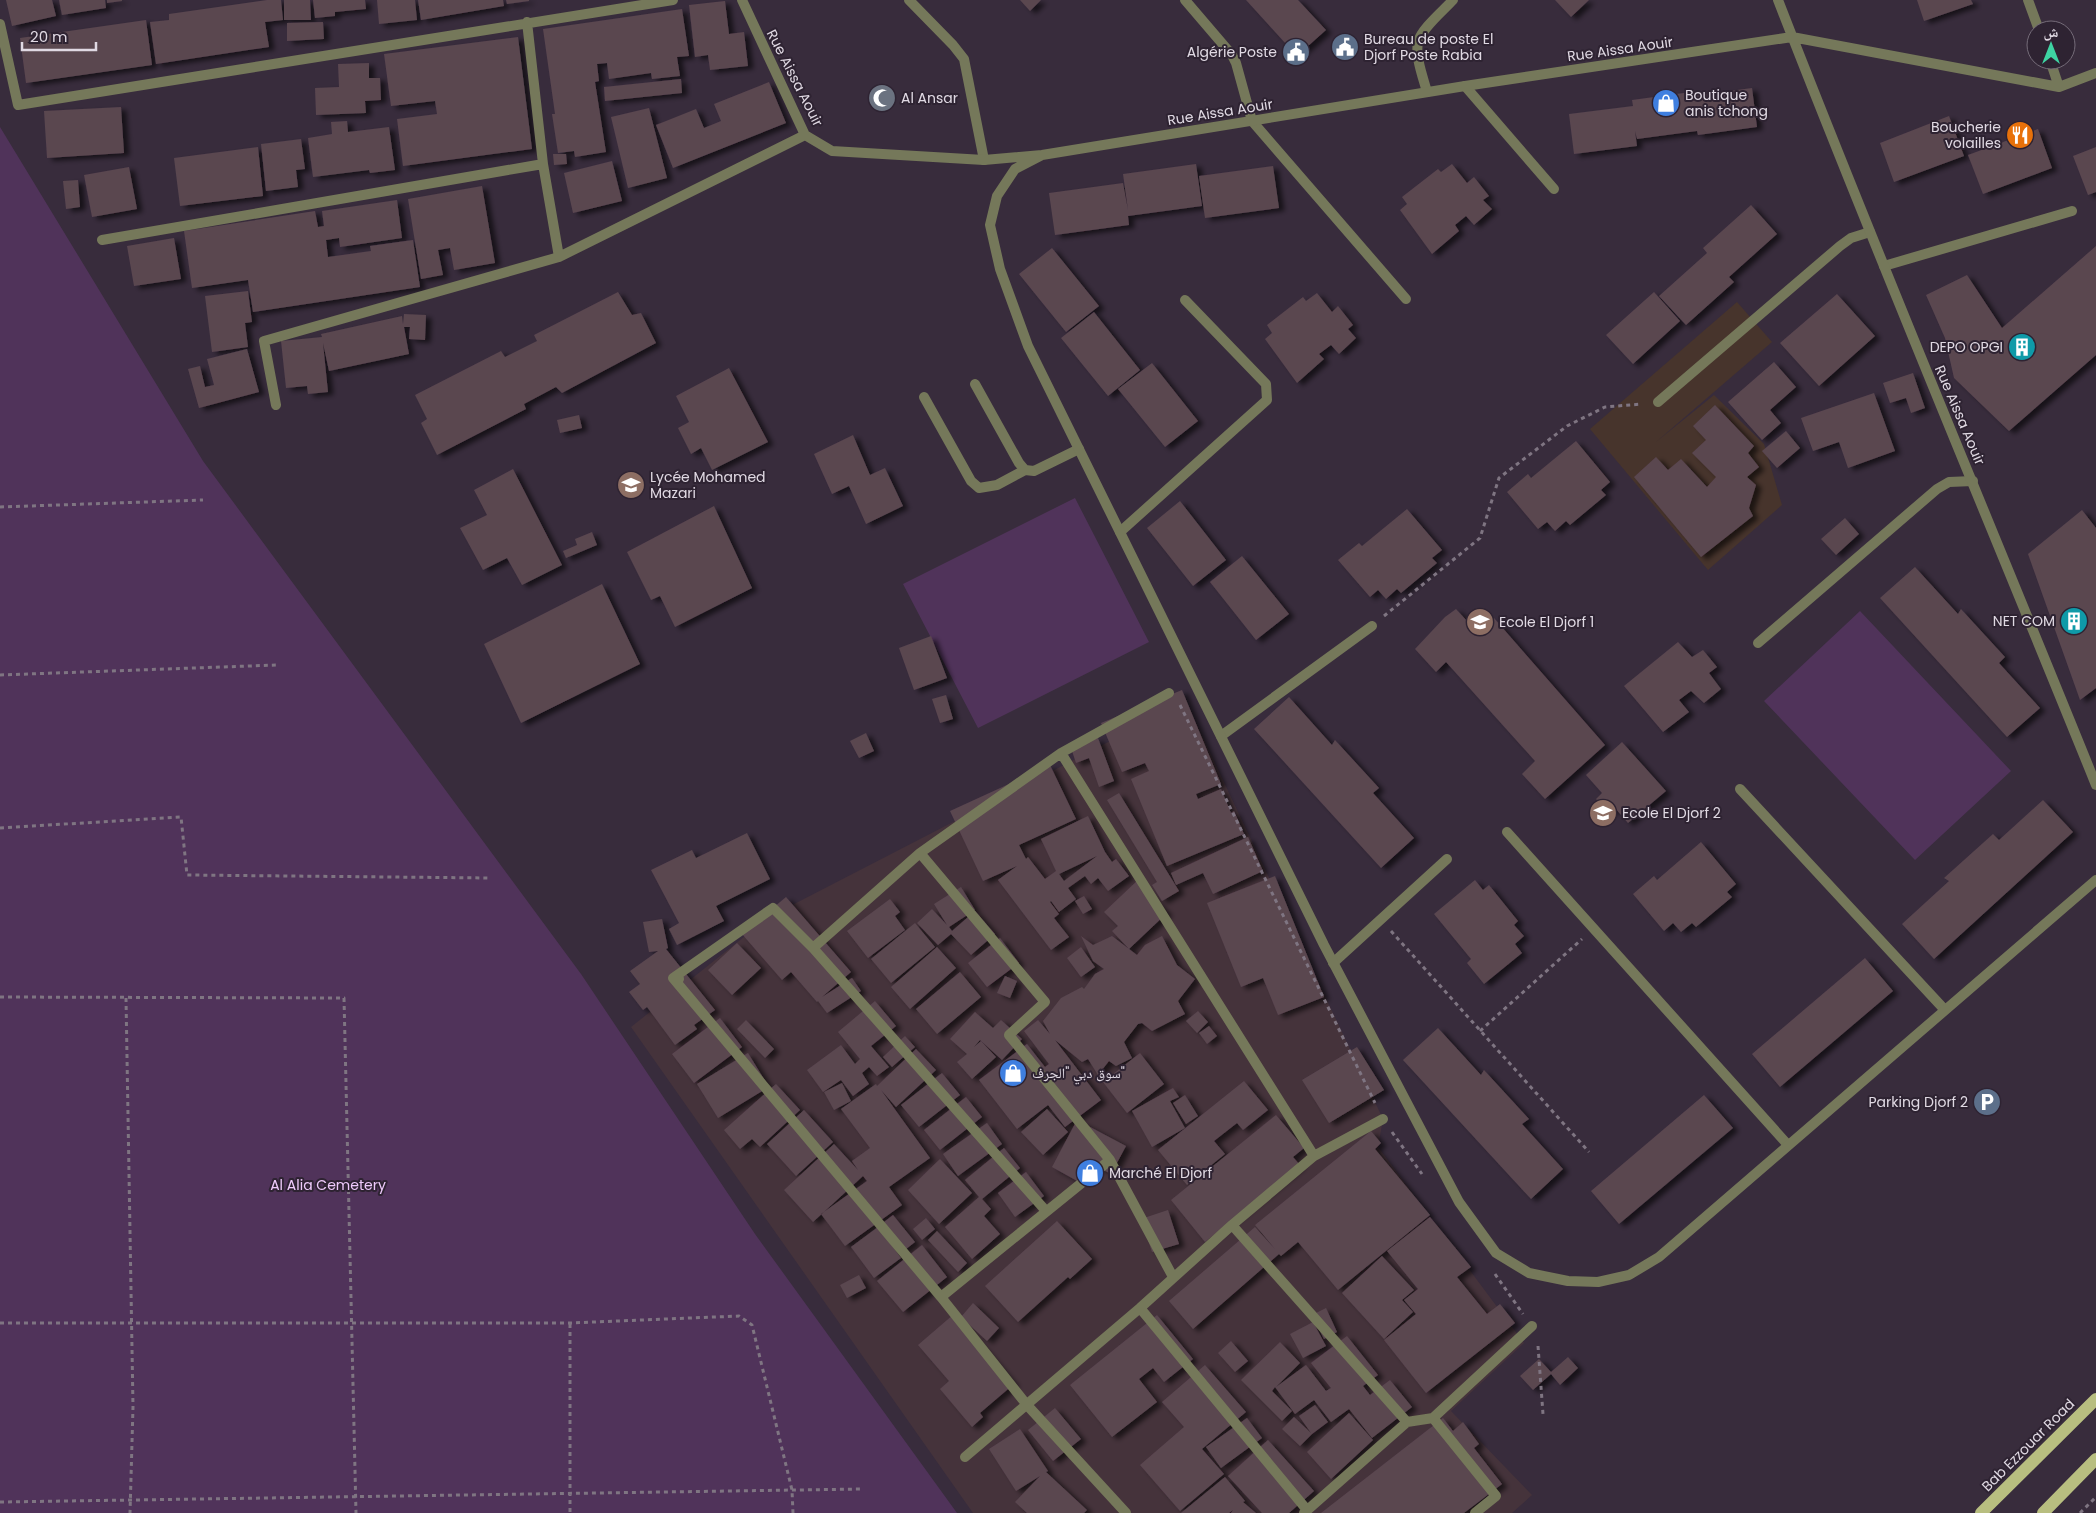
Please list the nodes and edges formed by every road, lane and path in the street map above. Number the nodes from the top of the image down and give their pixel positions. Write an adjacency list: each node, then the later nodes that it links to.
1 (673, 0): 9 (street)
2 (742, 0): 18 (street, Rue Aissa Aouir)
3 (909, 0): 20 (street)
4 (1185, 0): 17 (street)
5 (1453, 0): 16 (street)
6 (1778, 0): 11 (street)
7 (2028, 0): 8 (street)
8 (2035, 20)
9 (527, 22): 10 (street); 21 (street)
10 (0, 24)
11 (1792, 38): 14 (street, Rue Aissa Aouir); 15 (street); 24 (street, Rue Aissa Aouir)
12 (2053, 70): 15 (street)
13 (2096, 73): 15 (street)
14 (1465, 86): 16 (street, Rue Aissa Aouir); 22 (street)
15 (2059, 87)
16 (1427, 92): 17 (street, Rue Aissa Aouir)
17 (1252, 121): 19 (street, Rue Aissa Aouir); 28 (street)
18 (805, 135): 20 (street, Rue Aissa Aouir); 26 (street)
19 (1042, 155): 20 (street, Rue Aissa Aouir); 34 (street)
20 (984, 160)
21 (542, 164): 25 (street); 26 (street)
22 (1554, 189)
23 (2072, 211): 27 (street)
24 (1870, 232): 27 (street, Rue Aissa Aouir); 32 (street)
25 (102, 240)
26 (559, 257): 33 (street)
27 (1884, 266): 36 (street, Rue Aissa Aouir)
28 (1406, 299)
29 (1185, 300): 39 (street)
30 (975, 384): 35 (street)
31 (924, 397): 35 (street)
32 (1658, 402): 40 (path)
33 (276, 405)
34 (1079, 449): 35 (street); 39 (street)
35 (1025, 470)
36 (1973, 481): 41 (street); 47 (street, Rue Aissa Aouir)
37 (204, 500): 38 (path)
38 (0, 507)
39 (1120, 532): 45 (street)
40 (1372, 626): 45 (street)
41 (1758, 643)
42 (277, 665): 43 (path)
43 (0, 675)
44 (1169, 693): 46 (street)
45 (1221, 736): 58 (street)
46 (1061, 753): 51 (street); 66 (street)
47 (2096, 785)
48 (1740, 789): 61 (street)
49 (0, 828): 53 (path)
50 (1507, 832): 56 (street)
51 (920, 853): 57 (street); 67 (street)
52 (1447, 859): 55 (street)
53 (491, 878)
54 (2096, 880): 61 (street)
55 (1381, 920): 58 (street); 62 (path)
56 (1594, 928): 62 (path); 64 (street)
57 (813, 948): 68 (street); 71 (street)
58 (1333, 963): 64 (street)
59 (0, 997): 60 (path)
60 (126, 998): 74 (path); 75 (path)
61 (1944, 1009): 64 (street)
62 (1480, 1031): 65 (path)
63 (1383, 1119): 66 (street)
64 (1788, 1145)
65 (1589, 1152)
66 (1314, 1156): 69 (street)
67 (1110, 1160): 68 (street); 70 (street)
68 (1046, 1211): 71 (street)
69 (1232, 1225): 70 (street); 81 (street)
70 (1173, 1277): 72 (street)
71 (941, 1297): 79 (street)
72 (1140, 1308): 79 (street); 91 (street)
73 (0, 1323): 74 (path)
74 (132, 1324): 75 (path); 89 (path)
75 (352, 1324): 76 (path); 87 (path)
76 (570, 1324): 85 (path); 86 (path)
77 (1532, 1326): 80 (street)
78 (2096, 1399): 98 (main road, Bab Ezzouar Road)
79 (1027, 1405): 82 (street); 96 (street)
80 (1433, 1418): 81 (street); 97 (street)
81 (1407, 1422): 91 (street)
82 (965, 1458)
83 (2096, 1459): 99 (main road)
84 (862, 1489): 85 (path)
85 (792, 1490): 86 (path); 95 (path)
86 (569, 1493): 87 (path); 94 (path)
87 (356, 1497): 89 (path); 93 (path)
88 (2096, 1497): 100 (path)
89 (130, 1500): 90 (path); 92 (path)
90 (0, 1502)
91 (1305, 1512)
92 (130, 1513)
93 (356, 1513)
94 (570, 1513)
95 (793, 1513)
96 (1126, 1513)
97 (1475, 1513)
98 (1981, 1513)
99 (2043, 1513)
100 (2080, 1513)

